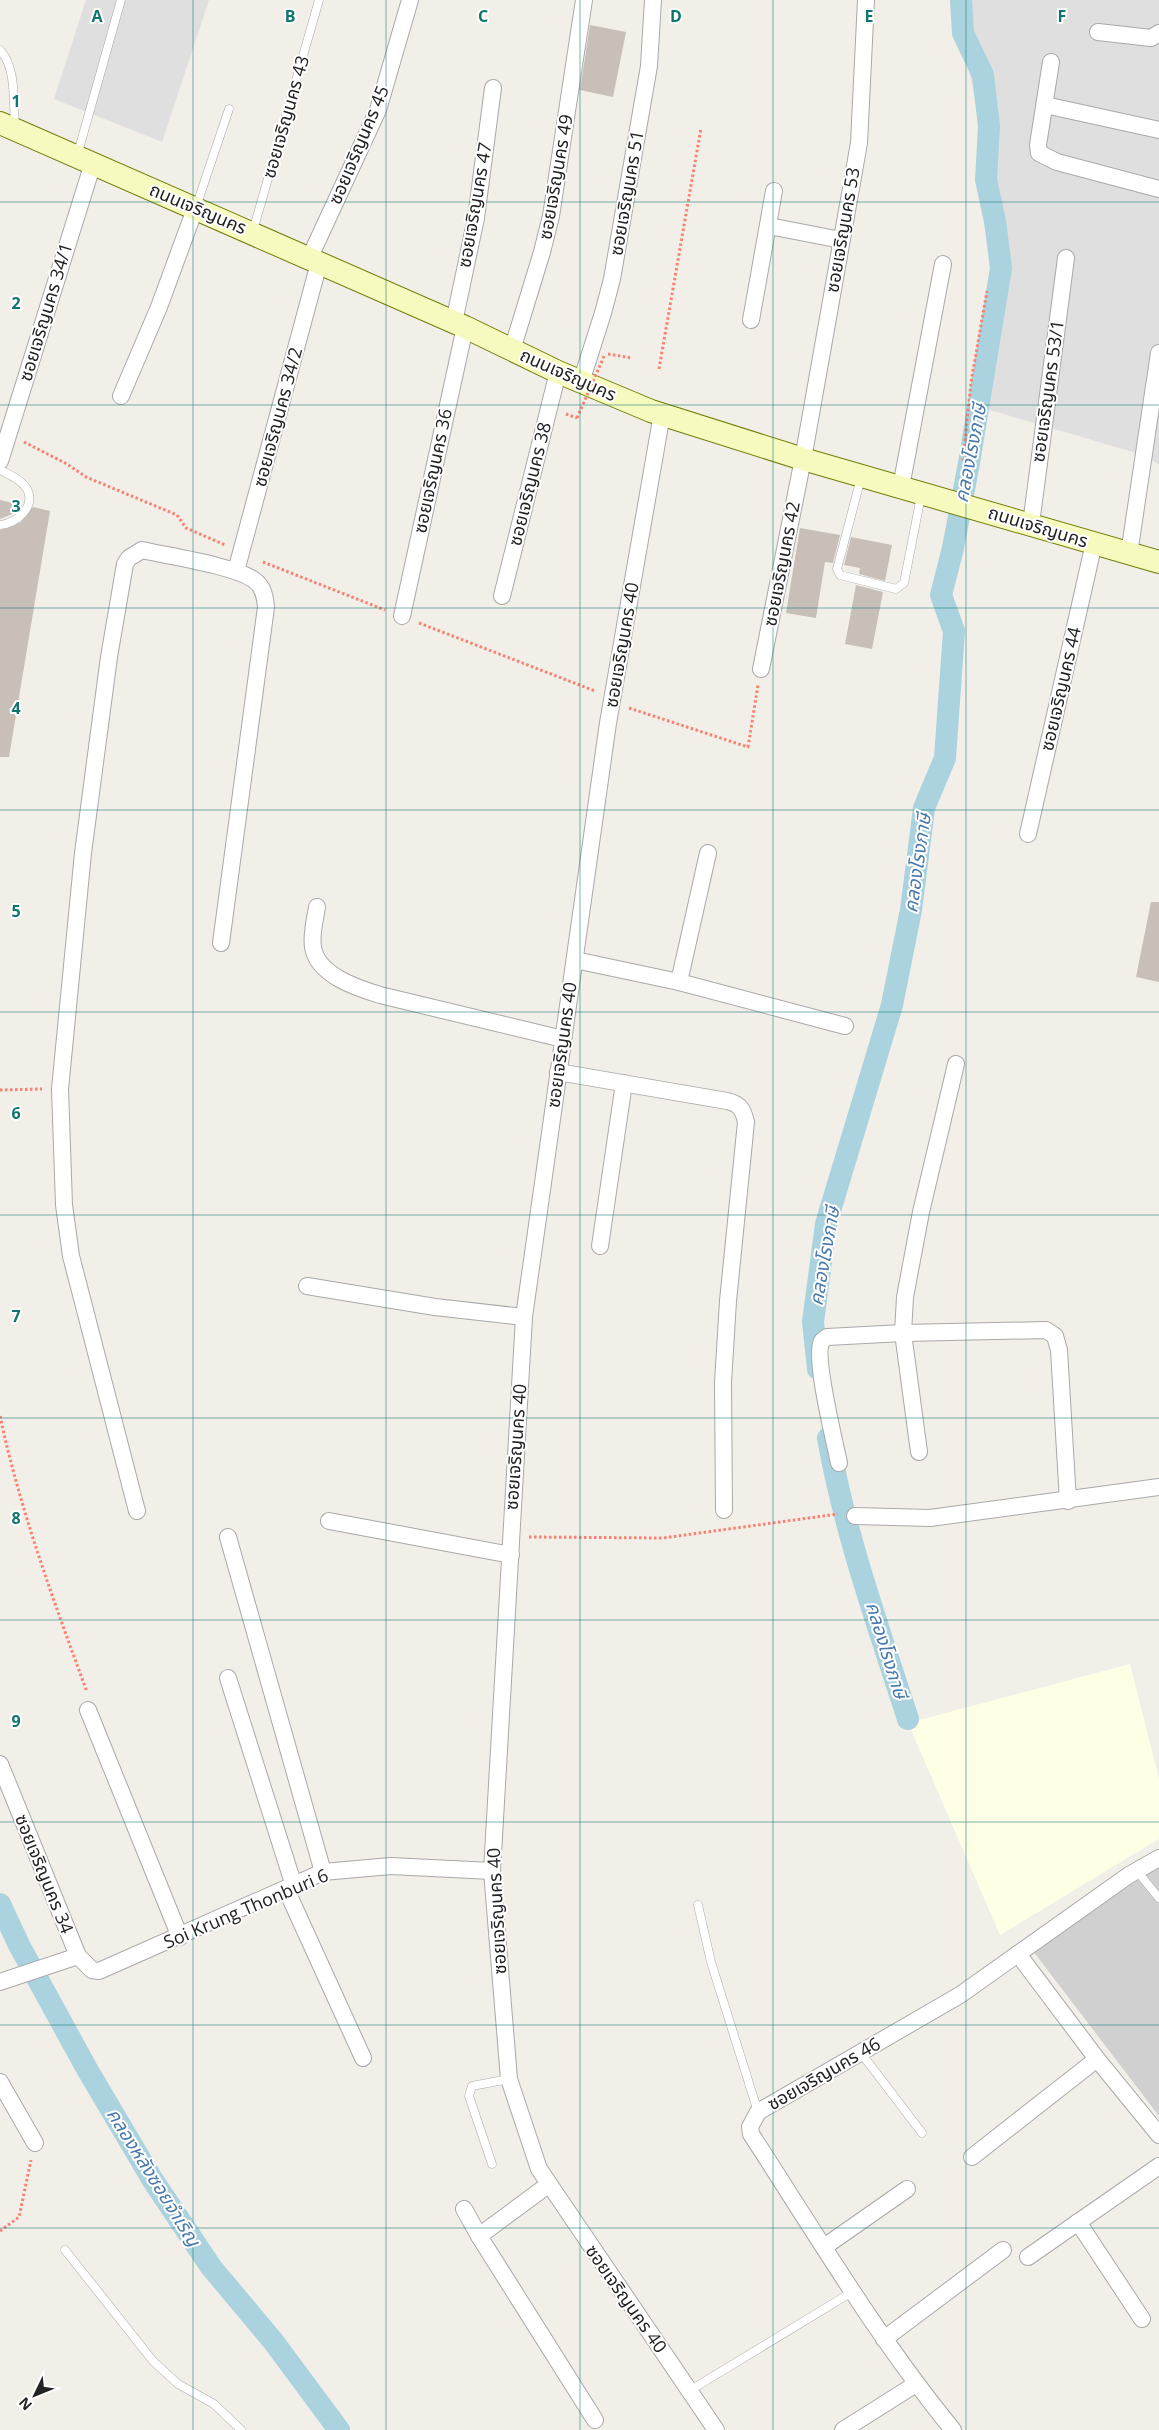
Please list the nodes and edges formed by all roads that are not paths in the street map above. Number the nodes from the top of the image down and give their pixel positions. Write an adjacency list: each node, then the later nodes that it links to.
1 (121, 0): 16 (lane)
2 (319, 0): 21 (lane, ซอยเจริญนคร 43)
3 (410, 0): 24 (street, ซอยเจริญนคร 45)
4 (584, 0): 28 (street, ซอยเจริญนคร 49)
5 (653, 0): 31 (street, ซอยเจริญนคร 51)
6 (866, 0): 22 (street, ซอยเจริญนคร 53)
7 (1098, 32): 8 (street)
8 (1159, 33)
9 (0, 50): 14 (lane)
10 (1051, 62): 12 (street)
11 (493, 88): 27 (street, ซอยเจริญนคร 47)
12 (1045, 105): 15 (street); 17 (street)
13 (229, 109): 19 (lane)
14 (7, 126): 16 (main road, ถนนเจริญนคร)
15 (1159, 130)
16 (85, 161): 19 (main road, ถนนเจริญนคร); 35 (street, ซอยเจริญนคร 34/1)
17 (1159, 189)
18 (774, 191): 20 (street)
19 (195, 209): 21 (main road, ถนนเจริญนคร); 32 (street)
20 (769, 226): 22 (street); 26 (street)
21 (253, 233): 24 (main road, ถนนเจริญนคร)
22 (841, 240): 34 (street, ซอยเจริญนคร 53)
23 (1066, 258): 41 (street, ซอยเจริญนคร 53/1)
24 (314, 261): 27 (main road, ถนนเจริญนคร); 45 (street, ซอยเจริญนคร 34/2)
25 (943, 264): 38 (street)
26 (751, 320)
27 (459, 324): 28 (main road, ถนนเจริญนคร); 47 (street, ซอยเจริญนคร 36)
28 (512, 350): 30 (main road, ถนนเจริญนคร)
29 (1159, 353): 43 (street)
30 (558, 372): 31 (main road, ถนนเจริญนคร); 46 (street, ซอยเจริญนคร 38)
31 (581, 382): 33 (main road, ถนนเจริญนคร)
32 (121, 396)
33 (662, 414): 34 (main road, ถนนเจริญนคร); 53 (street, ซอยเจริญนคร 40)
34 (803, 459): 37 (main road, ถนนเจริญนคร); 48 (street, ซอยเจริญนคร 42)
35 (0, 461)
36 (0, 470): 40 (lane)
37 (862, 476): 38 (main road, ถนนเจริญนคร); 39 (lane)
38 (901, 487): 39 (main road, ถนนเจริญนคร)
39 (922, 493): 41 (main road, ถนนเจริญนคร)
40 (0, 524)
41 (1031, 524): 42 (main road, ถนนเจริญนคร)
42 (1094, 543): 43 (main road, ถนนเจริญนคร); 49 (street, ซอยเจริญนคร 44)
43 (1129, 554): 44 (main road, ถนนเจริญนคร)
44 (1159, 562)
45 (236, 571): 52 (street); 69 (street)
46 (502, 596)
47 (402, 616)
48 (761, 670)
49 (1028, 834)
50 (708, 853): 54 (street)
51 (317, 907): 56 (street)
52 (221, 943)
53 (575, 960): 54 (street); 56 (street, ซอยเจริญนคร 40)
54 (679, 982): 55 (street)
55 (845, 1026)
56 (563, 1039): 58 (street, ซอยเจริญนคร 40)
57 (956, 1064): 63 (street)
58 (558, 1072): 59 (street); 62 (street, ซอยเจริญนคร 40)
59 (624, 1083): 60 (street); 68 (street)
60 (600, 1246)
61 (307, 1286): 62 (street)
62 (524, 1317): 73 (street, ซอยเจริญนคร 40)
63 (903, 1333): 64 (street); 65 (street); 67 (street)
64 (919, 1452)
65 (839, 1463)
66 (1159, 1487): 67 (street)
67 (1068, 1501): 70 (street)
68 (724, 1510)
69 (137, 1511)
70 (855, 1516)
71 (329, 1521): 73 (street)
72 (228, 1537): 80 (street)
73 (511, 1556): 78 (street, ซอยเจริญนคร 40)
74 (228, 1678): 81 (street)
75 (88, 1710): 84 (street)
76 (0, 1764): 86 (street, ซอยเจริญนคร 34)
77 (1159, 1858): 79 (street, ซอยเจริญนคร 46)
78 (492, 1870): 80 (street, Soi Krung Thonburi 6); 91 (street, ซอยเจริญนคร 40)
79 (1137, 1871): 82 (lane); 85 (street, ซอยเจริญนคร 46)
80 (324, 1872): 81 (street, Soi Krung Thonburi 6)
81 (290, 1888): 84 (street, Soi Krung Thonburi 6); 89 (street)
82 (1159, 1898)
83 (698, 1904): 93 (lane)
84 (180, 1937): 86 (street, Soi Krung Thonburi 6)
85 (1018, 1954): 88 (street, ซอยเจริญนคร 46); 90 (street)
86 (78, 1956): 87 (street)
87 (0, 1982)
88 (861, 2053): 93 (street, ซอยเจริญนคร 46); 94 (lane)
89 (363, 2058)
90 (1097, 2059): 95 (street); 97 (street)
91 (509, 2079): 98 (lane); 100 (street, ซอยเจริญนคร 40)
92 (0, 2082): 96 (street)
93 (758, 2112): 105 (street, ซอยเจริญนคร 46)
94 (922, 2133)
95 (1159, 2135)
96 (35, 2143)
97 (972, 2157)
98 (492, 2164)
99 (1159, 2166): 103 (street)
100 (548, 2185): 104 (street); 113 (street, ซอยเจริญนคร 40)
101 (907, 2188): 105 (street)
102 (464, 2209): 104 (street)
103 (1078, 2222): 108 (street); 110 (street)
104 (479, 2236): 114 (street)
105 (824, 2247): 109 (street, ซอยเจริญนคร 46)
106 (65, 2250): 115 (lane)
107 (1003, 2250): 111 (street)
108 (1028, 2257)
109 (852, 2292): 111 (street, ซอยเจริญนคร 46); 113 (lane)
110 (1142, 2319)
111 (884, 2339): 112 (street, ซอยเจริญนคร 46)
112 (916, 2384): 117 (street); 118 (street, ซอยเจริญนคร 46)
113 (689, 2391): 116 (street, ซอยเจริญนคร 40)
114 (595, 2420)
115 (241, 2430)
116 (716, 2430)
117 (843, 2430)
118 (952, 2430)

